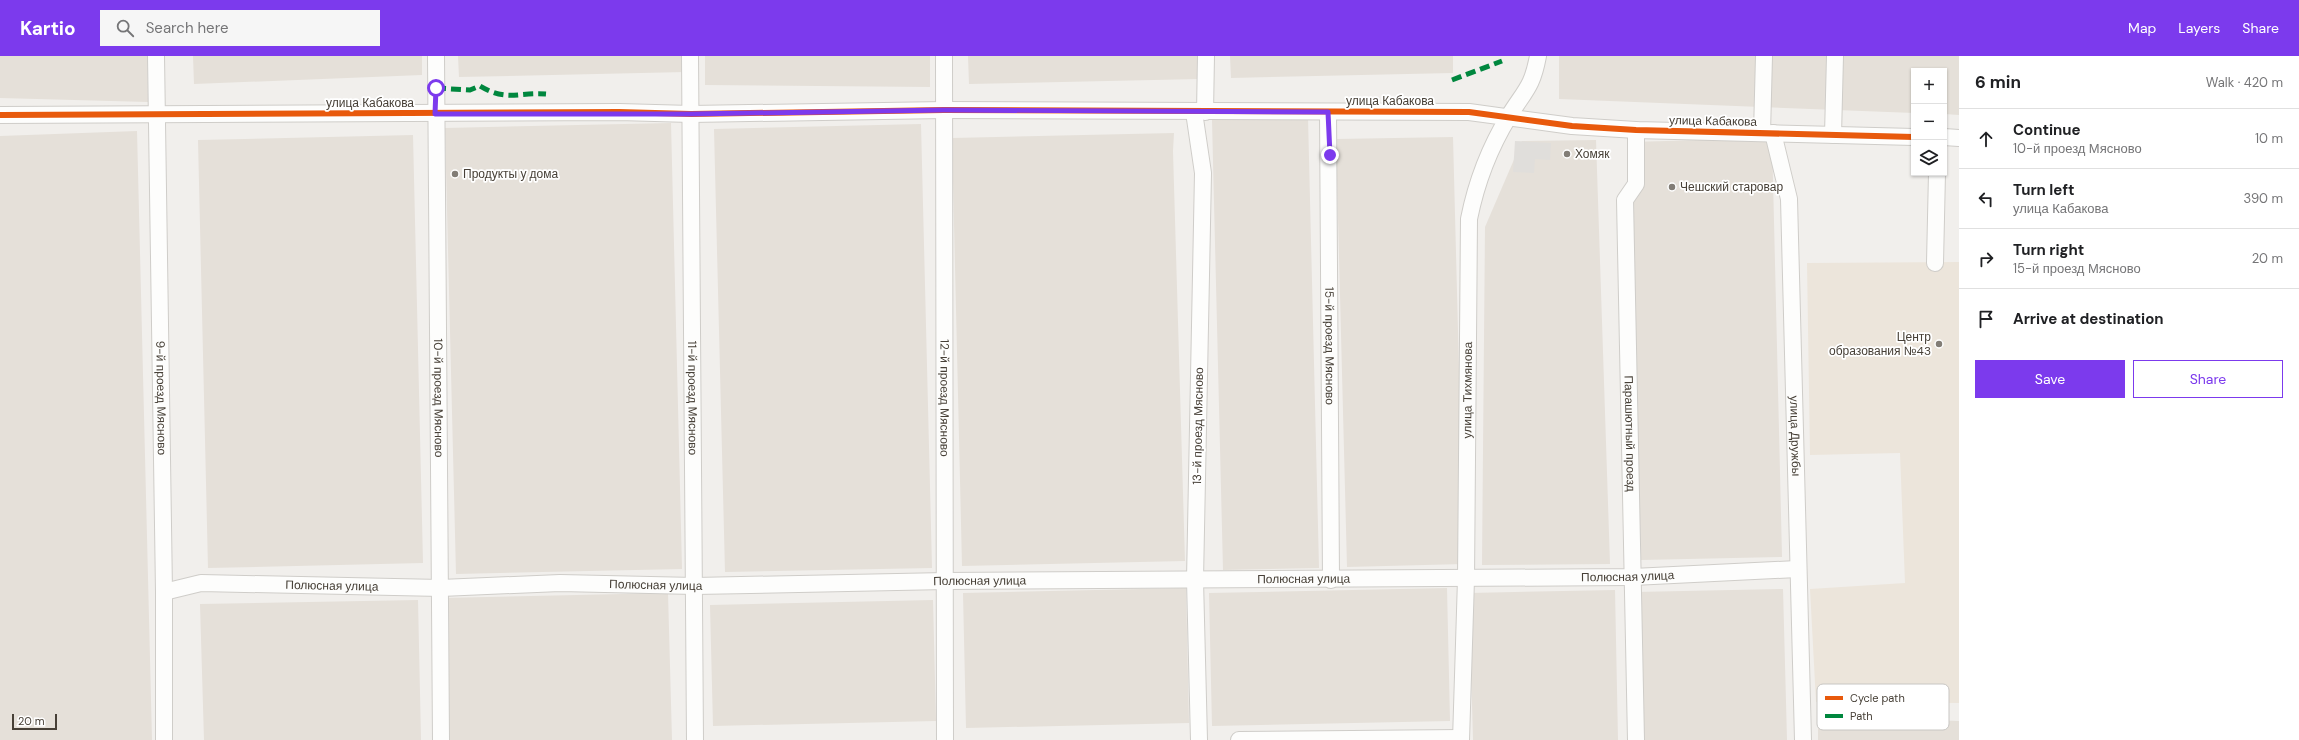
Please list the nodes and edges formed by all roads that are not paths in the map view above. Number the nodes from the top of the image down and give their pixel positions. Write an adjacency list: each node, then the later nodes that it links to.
1 (156, 56): 15 (street, 9-й проезд Мясново)
2 (436, 56): 12 (street, 10-й проезд Мясново)
3 (690, 56): 13 (street, 11-й проезд Мясново)
4 (944, 56): 9 (street, 12-й проезд Мясново)
5 (1206, 56): 10 (street, 13-й проезд Мясново)
6 (1538, 56): 16 (street, улица Тихмянова)
7 (1764, 56): 18 (street, улица Дружбы)
8 (1835, 56): 19 (street)
9 (944, 110): 10 (street, улица Кабакова); 13 (street, улица Кабакова); 30 (street, 12-й проезд Мясново)
10 (1200, 112): 11 (street, улица Кабакова); 28 (street, 13-й проезд Мясново)
11 (1328, 112): 16 (street, улица Кабакова); 29 (street, 15-й проезд Мясново)
12 (435, 114): 13 (street, улица Кабакова); 15 (street, улица Кабакова); 32 (street, 10-й проезд Мясново)
13 (691, 114): 31 (street, 11-й проезд Мясново)
14 (0, 116): 15 (street, улица Кабакова)
15 (156, 116): 33 (street, 9-й проезд Мясново)
16 (1509, 116): 17 (street, улица Кабакова); 27 (street, улица Тихмянова)
17 (1636, 130): 18 (street, улица Кабакова); 26 (street, Парашютный проезд)
18 (1768, 133): 19 (street, улица Кабакова); 25 (street, улица Дружбы)
19 (1833, 135): 20 (street, улица Кабакова)
20 (1911, 137)
21 (1947, 137): 22 (street)
22 (1959, 138)
23 (1937, 176): 24 (street)
24 (1935, 263)
25 (1797, 569): 26 (street, Полюсная улица); 42 (street, улица Дружбы)
26 (1633, 577): 27 (street, Полюсная улица); 41 (street, Парашютный проезд)
27 (1466, 579): 29 (street, Полюсная улица); 34 (street, улица Тихмянова)
28 (1195, 580): 29 (street, Полюсная улица); 30 (street, Полюсная улица); 39 (street, 13-й проезд Мясново)
29 (1331, 580)
30 (946, 581): 31 (street, Полюсная улица); 38 (street, 12-й проезд Мясново)
31 (695, 586): 32 (street, Полюсная улица); 37 (street, 11-й проезд Мясново)
32 (441, 588): 33 (street, Полюсная улица); 36 (street, 10-й проезд Мясново)
33 (164, 592): 35 (street, 9-й проезд Мясново)
34 (1461, 739): 40 (street)
35 (164, 740)
36 (440, 740)
37 (695, 740)
38 (945, 740)
39 (1199, 740)
40 (1239, 740)
41 (1636, 740)
42 (1803, 740)

